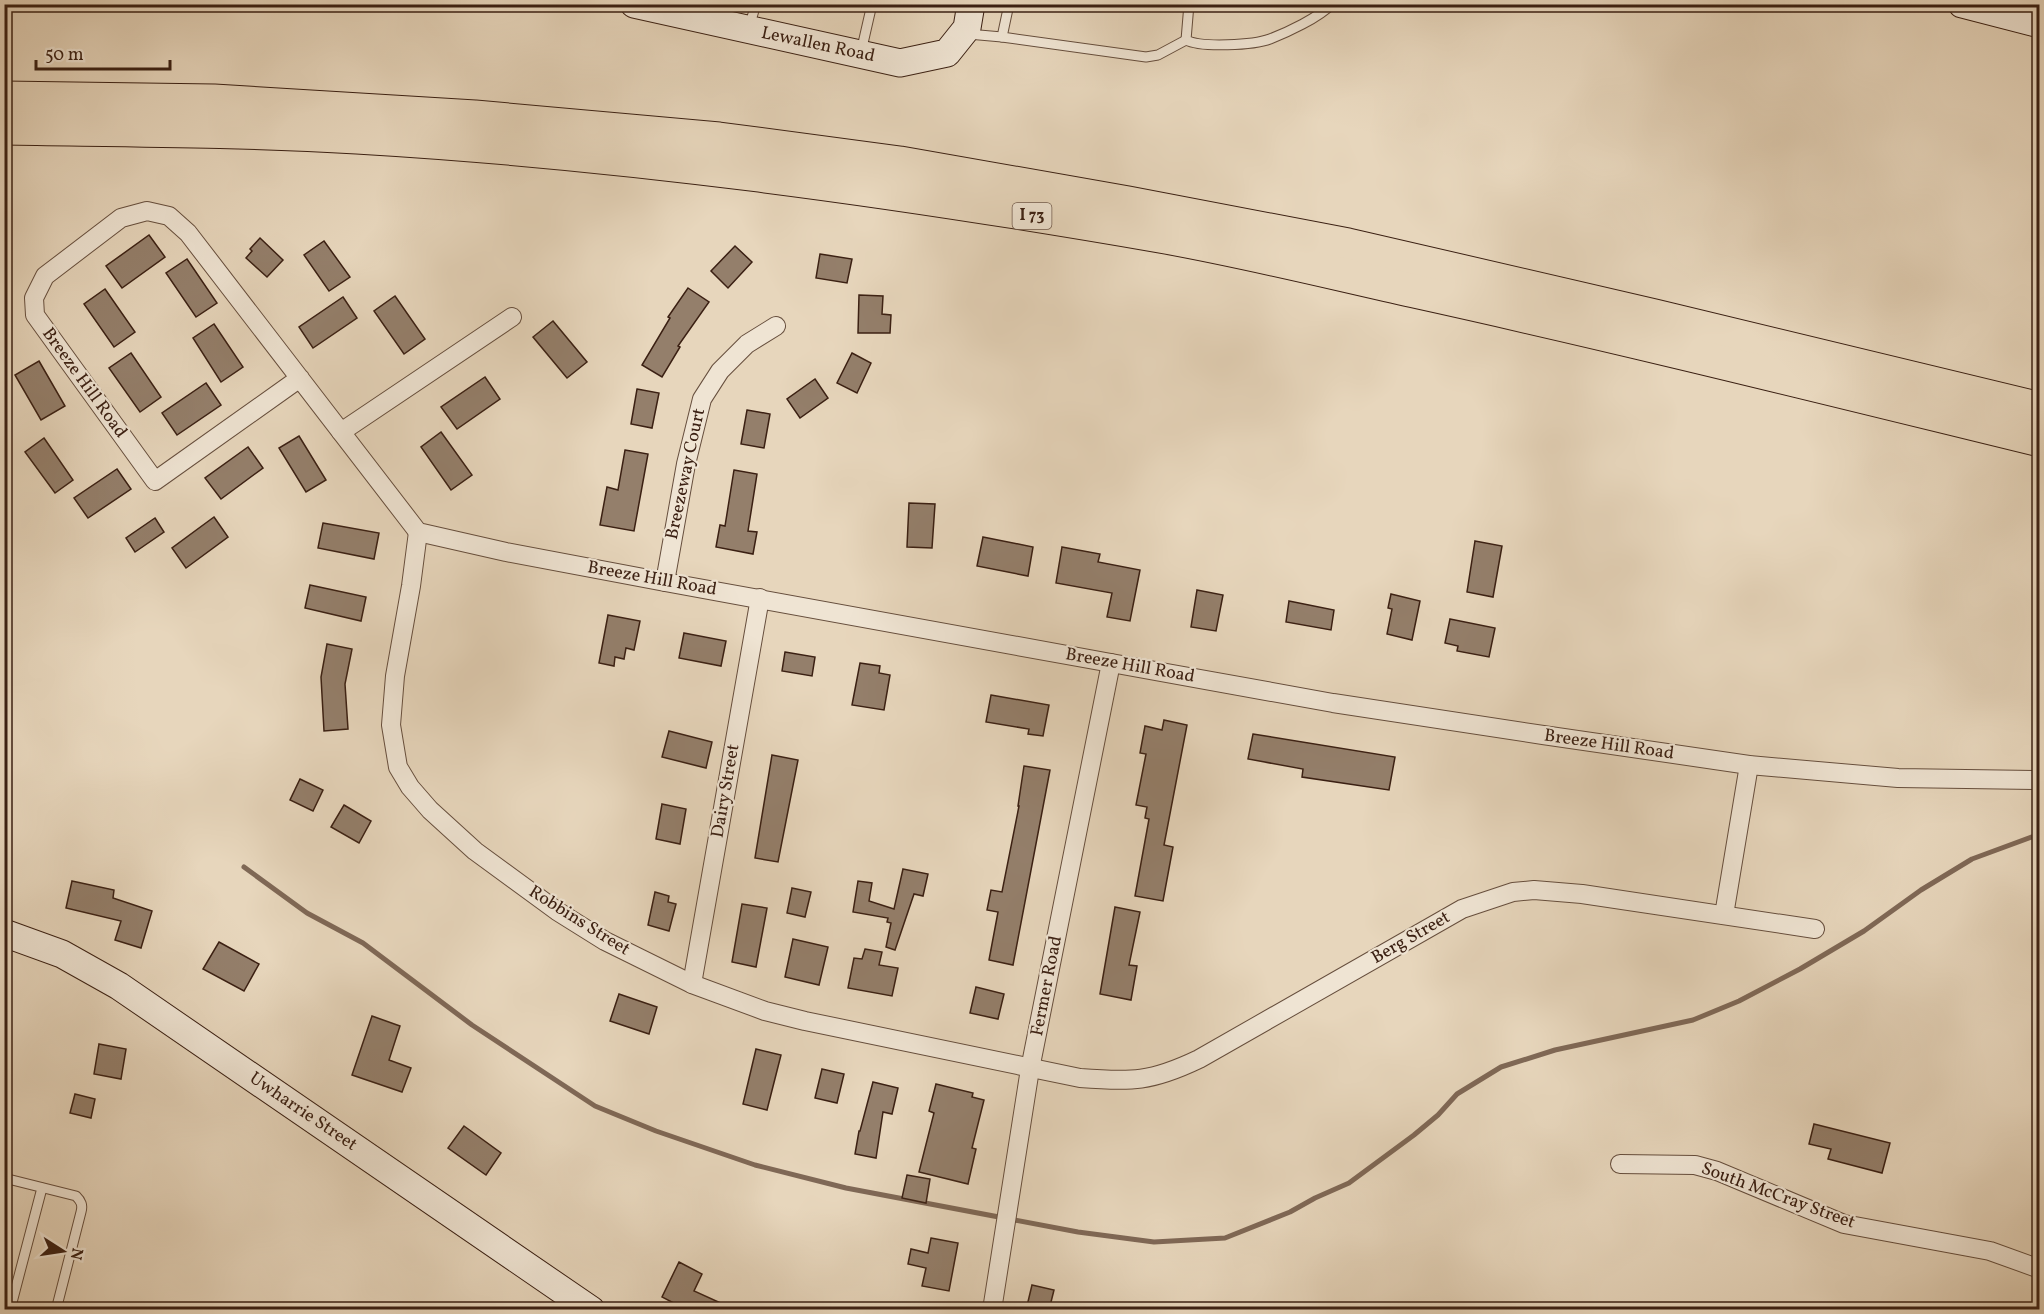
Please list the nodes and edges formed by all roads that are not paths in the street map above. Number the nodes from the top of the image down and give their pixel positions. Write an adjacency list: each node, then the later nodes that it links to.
1 (634, 4): 8 (street, Lewallen Road)
2 (872, 4): 13 (lane)
3 (970, 4): 10 (street)
4 (1010, 4): 11 (lane)
5 (1189, 4): 12 (lane)
6 (1332, 4): 12 (lane)
7 (1962, 4): 9 (street)
8 (752, 17): 13 (street, Lewallen Road)
9 (2040, 24)
10 (963, 34): 11 (lane); 13 (street, Lewallen Road)
11 (1002, 37): 12 (lane)
12 (1186, 40)
13 (861, 54)
14 (4, 98): 19 (highway, I 73)
15 (4, 128): 21 (highway, I 73)
16 (512, 317): 20 (street)
17 (776, 326): 23 (street, Breezeway Court)
18 (300, 378): 18 (street, Breeze Hill Road); 20 (street, Breeze Hill Road)
19 (2040, 409)
20 (341, 432): 22 (street, Breeze Hill Road)
21 (2040, 440)
22 (418, 532): 23 (street, Breeze Hill Road); 31 (street, Robbins Street)
23 (665, 582): 24 (street, Breeze Hill Road)
24 (760, 598): 25 (street, Breeze Hill Road); 31 (street, Dairy Street)
25 (1111, 663): 26 (street, Breeze Hill Road); 32 (street, Fermer Road)
26 (1749, 765): 27 (street, Breeze Hill Road); 28 (street)
27 (2040, 780)
28 (1724, 915): 29 (street, Berg Street); 32 (street, Berg Street)
29 (1815, 929)
30 (4, 933): 39 (street, Uwharrie Street)
31 (692, 984): 32 (street, Robbins Street)
32 (1030, 1069): 40 (street, Fermer Road)
33 (1620, 1164): 36 (street, South McCray Street)
34 (4, 1178): 35 (lane)
35 (42, 1188): 37 (lane); 38 (lane)
36 (2040, 1269)
37 (10, 1310)
38 (56, 1310)
39 (591, 1310)
40 (992, 1310)

